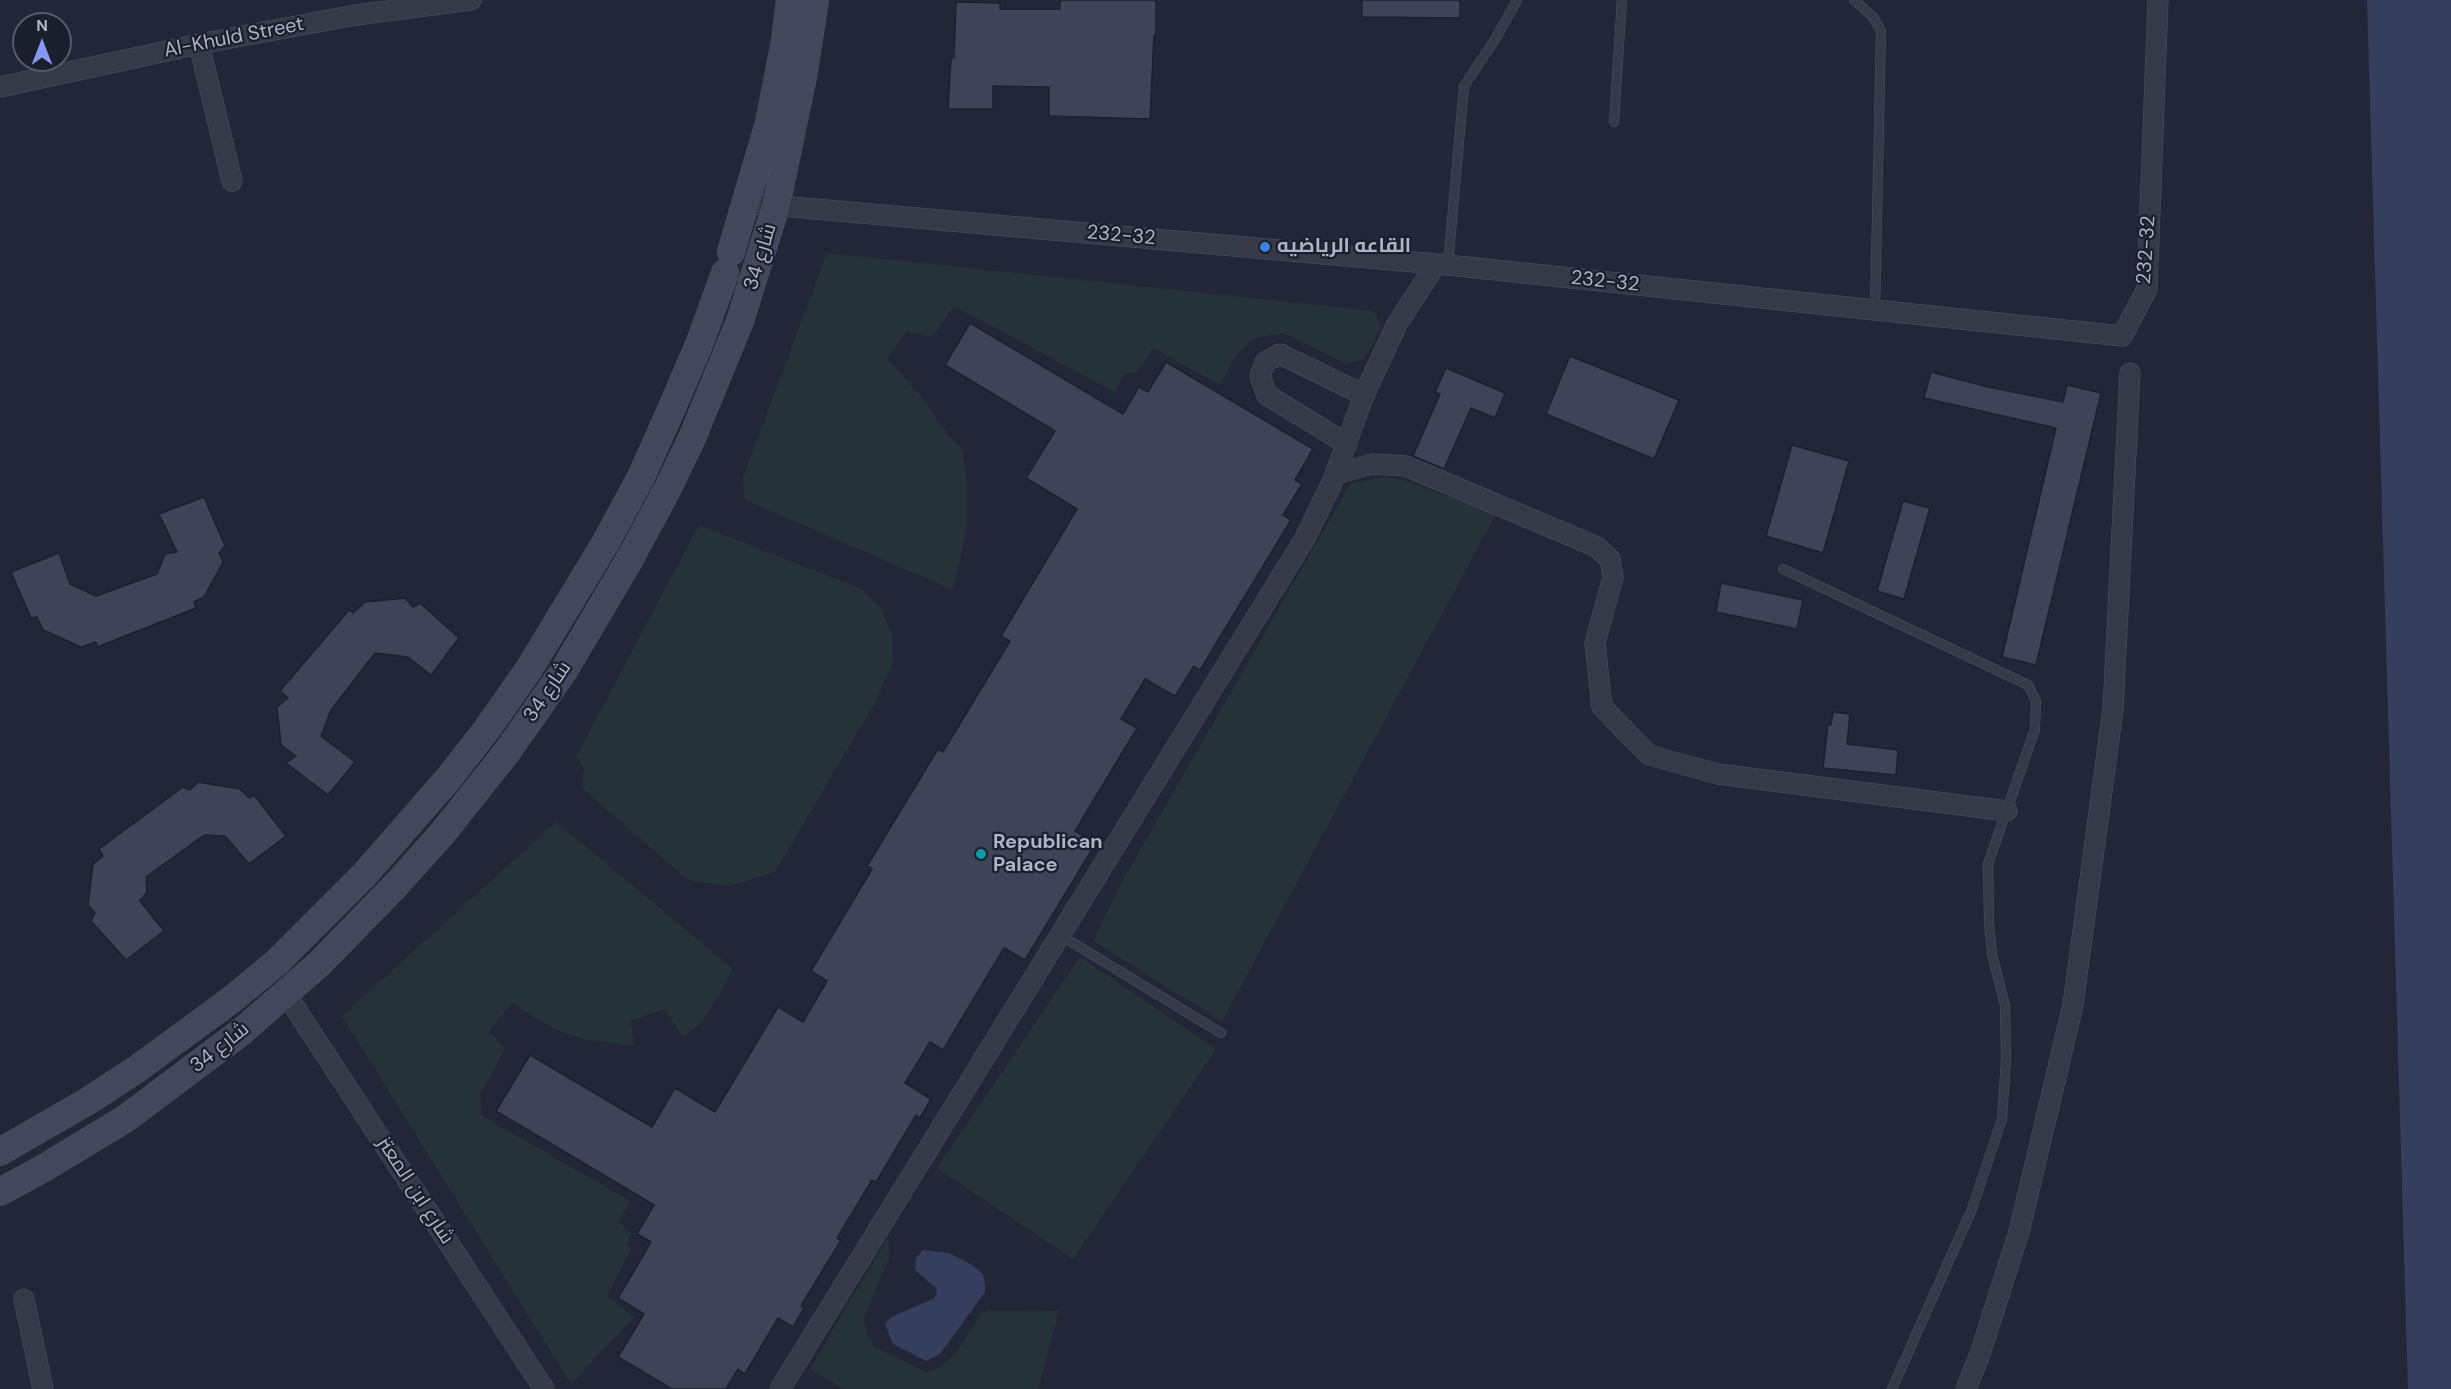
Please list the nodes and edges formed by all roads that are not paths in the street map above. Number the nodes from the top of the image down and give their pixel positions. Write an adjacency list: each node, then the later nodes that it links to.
1 (471, 0): 8 (street, Al-Khuld Street)
2 (790, 0): 12 (main road, شارع 34)
3 (815, 0): 13 (main road, شارع 34)
4 (1517, 0): 14 (lane)
5 (1622, 0): 10 (lane)
6 (1854, 0): 15 (lane)
7 (2158, 0): 15 (street, 232-32)
8 (199, 44): 9 (street, Al-Khuld Street); 11 (street)
9 (0, 87)
10 (1614, 122)
11 (232, 180)
12 (747, 203): 13 (street, 232-32); 25 (main road, شارع 34)
13 (776, 206): 14 (street, 232-32); 23 (main road, شارع 34)
14 (1442, 265): 15 (street, 232-32); 17 (street)
15 (1875, 310)
16 (2130, 373): 32 (street)
17 (1364, 396): 18 (street); 18 (street)
18 (1347, 444): 19 (street)
19 (1336, 474): 21 (street); 22 (street)
20 (1784, 569): 21 (lane)
21 (2007, 811): 31 (lane)
22 (1060, 935): 24 (lane); 30 (street)
23 (286, 994): 26 (main road, شارع 34); 29 (street, شارع ابن المعتز)
24 (1221, 1033)
25 (0, 1152)
26 (0, 1192)
27 (24, 1299): 28 (street)
28 (43, 1389)
29 (544, 1389)
30 (780, 1389)
31 (1892, 1389)
32 (1966, 1389)

